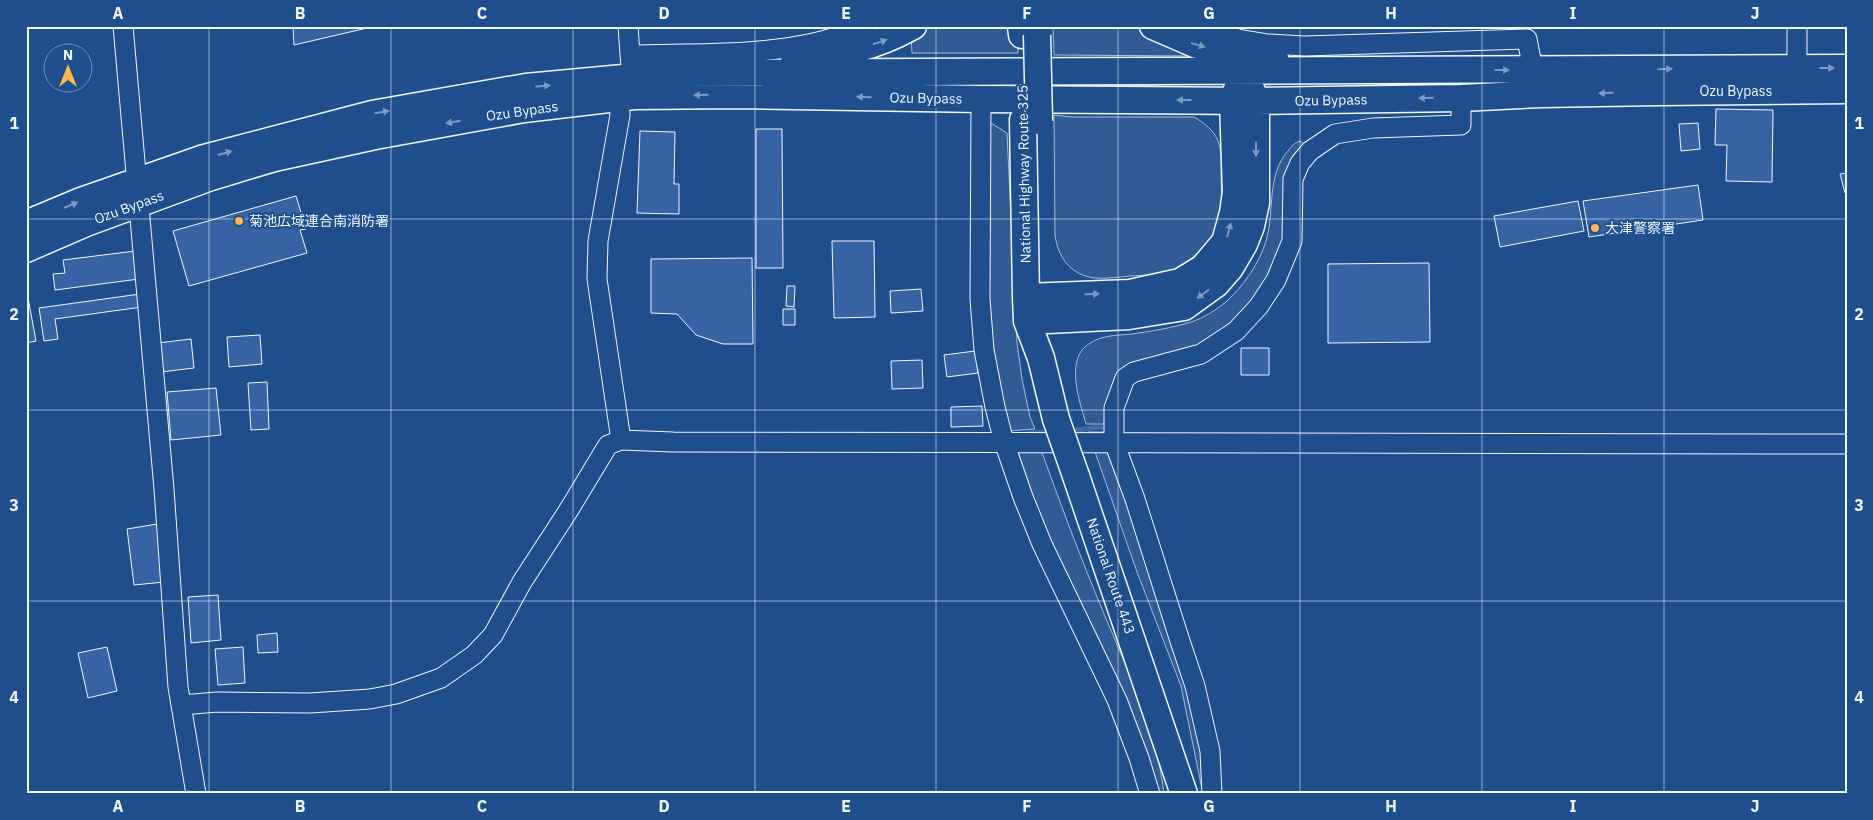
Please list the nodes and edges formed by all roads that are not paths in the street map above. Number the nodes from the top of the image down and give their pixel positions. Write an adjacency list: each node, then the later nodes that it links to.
1 (123, 26): 21 (street)
2 (628, 26): 16 (street)
3 (866, 26): 16 (street)
4 (913, 26): 14 (highway, one-way to 4)
5 (1153, 26): 13 (highway, one-way to 13)
6 (1202, 26): 9 (street)
7 (1797, 26): 15 (street)
8 (1029, 30): 24 (highway, National Highway Route 325)
9 (1471, 33): 11 (street)
10 (1847, 68): 15 (highway, Ozu Bypass, one-way to 10)
11 (1533, 70): 13 (highway, Ozu Bypass, one-way to 11); 15 (highway, Ozu Bypass, one-way to 15)
12 (1244, 71): 13 (highway, Ozu Bypass); 14 (highway, Ozu Bypass); 20 (highway)
13 (1459, 71)
14 (678, 73): 16 (highway, Ozu Bypass)
15 (1797, 79): 17 (highway, Ozu Bypass); 18 (highway, Ozu Bypass, one-way to 18)
16 (629, 82): 19 (highway, Ozu Bypass, one-way to 16); 21 (highway, Ozu Bypass); 25 (street)
17 (1847, 90)
18 (1461, 98): 20 (highway, Ozu Bypass, one-way to 20); 27 (street)
19 (981, 99): 20 (highway, Ozu Bypass, one-way to 19); 26 (street)
20 (1244, 100): 24 (highway)
21 (138, 192): 22 (highway, Ozu Bypass, one-way to 21); 23 (highway, Ozu Bypass); 29 (street)
22 (26, 224)
23 (26, 249)
24 (1036, 309): 32 (highway, National Route 443, bridge)
25 (621, 440): 26 (street); 29 (street)
26 (1004, 442): 27 (street); 31 (street)
27 (1114, 442): 28 (street); 33 (street)
28 (1847, 444)
29 (182, 705): 30 (street)
30 (196, 794)
31 (1150, 794)
32 (1184, 794)
33 (1212, 794)

